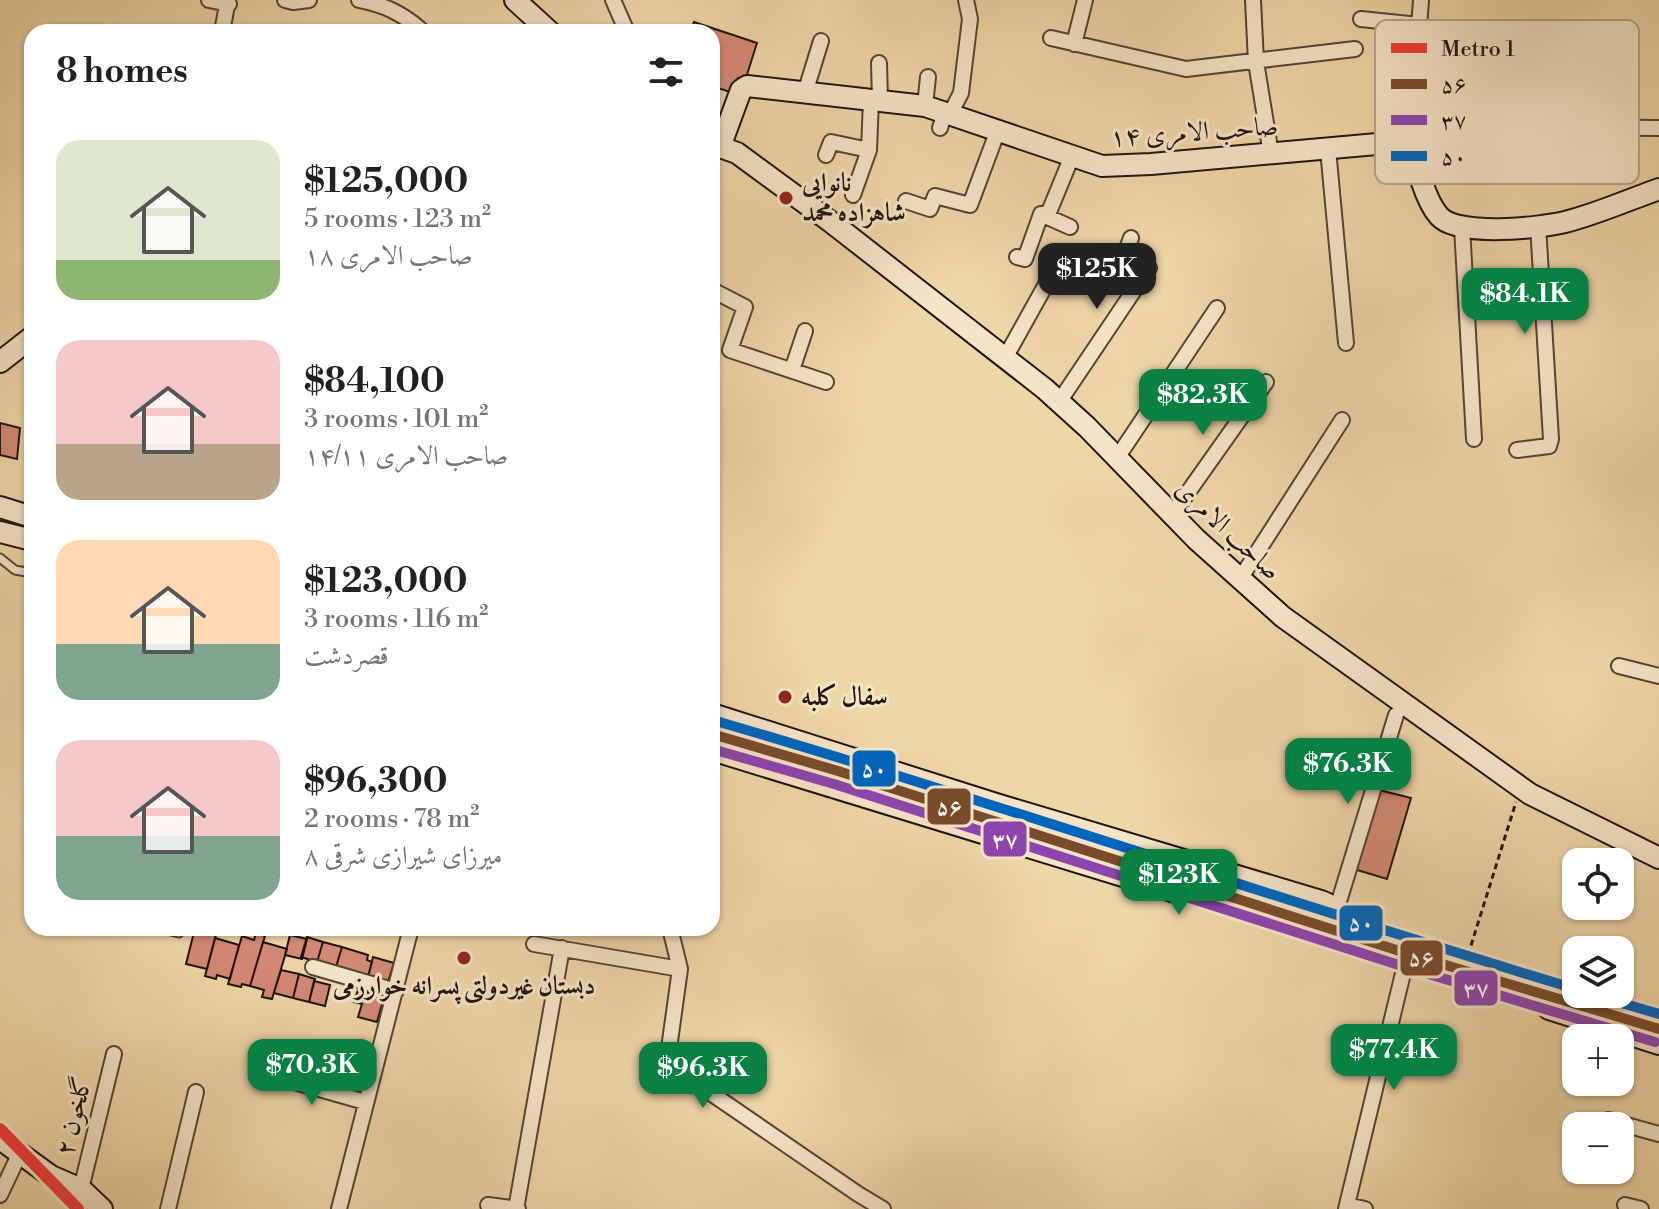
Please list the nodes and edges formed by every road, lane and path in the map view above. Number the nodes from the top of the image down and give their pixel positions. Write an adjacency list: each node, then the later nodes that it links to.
1 (209, 0): 11 (street)
2 (285, 0): 3 (street)
3 (309, 0)
4 (359, 0): 16 (street)
5 (515, 0): 17 (street)
6 (613, 0): 18 (street)
7 (966, 0): 28 (street)
8 (1085, 0): 21 (street)
9 (1253, 0): 23 (street)
10 (1421, 0): 14 (street)
11 (228, 2): 15 (street)
12 (1361, 19): 13 (street)
13 (1375, 20)
14 (1419, 20)
15 (224, 24)
16 (415, 24)
17 (541, 24)
18 (624, 24)
19 (1051, 38): 21 (street)
20 (821, 41): 26 (street)
21 (1074, 44): 23 (street)
22 (1355, 49): 23 (street)
23 (1256, 62): 37 (street)
24 (879, 63): 27 (street)
25 (928, 77): 28 (street)
26 (805, 93): 27 (street, ۱۴ صاحب الامری); 32 (street, ۱۴ صاحب الامری)
27 (875, 101): 28 (street, ۱۴ صاحب الامری); 36 (street)
28 (940, 115): 31 (street, ۱۴ صاحب الامری)
29 (1639, 128): 30 (street)
30 (1659, 128)
31 (998, 130): 39 (street, ۱۴ صاحب الامری); 43 (street)
32 (720, 136)
33 (1375, 144): 35 (street, ۱۴ صاحب الامری)
34 (720, 147): 56 (street, صاحب الامری)
35 (1328, 149): 37 (street, ۱۴ صاحب الامری); 55 (street)
36 (869, 150): 38 (street); 42 (street)
37 (1271, 154): 39 (street, ۱۴ صاحب الامری)
38 (826, 155)
39 (1072, 156): 44 (street)
40 (1423, 184): 47 (street)
41 (1659, 189): 45 (street)
42 (853, 195)
43 (906, 201)
44 (1041, 214): 46 (street); 49 (street)
45 (1538, 225): 47 (street); 64 (street)
46 (1070, 227)
47 (1462, 227): 63 (street)
48 (1131, 238): 61 (street)
49 (1017, 257)
50 (1069, 272): 56 (street)
51 (720, 294): 58 (street)
52 (1217, 308): 65 (street)
53 (805, 331): 58 (street)
54 (24, 343): 57 (street)
55 (1346, 343)
56 (1005, 358): 61 (street, صاحب الامری)
57 (0, 362)
58 (792, 370): 59 (street)
59 (826, 382)
60 (1266, 382): 68 (street)
61 (1059, 402): 65 (street, صاحب الامری)
62 (1342, 420): 73 (street)
63 (1474, 439)
64 (1517, 450)
65 (1117, 458): 68 (street, صاحب الامری)
66 (0, 507): 67 (street)
67 (24, 514)
68 (1172, 515): 73 (street, صاحب الامری)
69 (0, 532): 70 (street)
70 (24, 538)
71 (0, 558): 72 (lane)
72 (24, 572)
73 (1240, 579): 81 (street, صاحب الامری)
74 (1619, 666): 75 (street)
75 (1659, 676)
76 (1396, 715): 83 (street)
77 (720, 717): 80 (street)
78 (720, 736): 80 (street)
79 (720, 752): 88 (street)
80 (841, 763): 83 (street)
81 (1521, 787): 82 (street, صاحب الامری); 91 (path)
82 (1659, 858)
83 (1334, 918): 91 (street)
84 (409, 936): 92 (street)
85 (672, 936): 90 (street)
86 (534, 944): 87 (street)
87 (562, 948): 90 (street); 111 (street)
88 (1405, 965): 94 (street); 107 (street)
89 (313, 967): 92 (street)
90 (680, 969): 112 (street)
91 (1463, 970): 93 (street)
92 (396, 991): 98 (street)
93 (1659, 1029)
94 (1659, 1044)
95 (114, 1054): 103 (street, ۲ گلخون)
96 (270, 1075): 98 (street)
97 (196, 1092): 109 (street)
98 (365, 1102): 110 (street)
99 (1634, 1127): 100 (street)
100 (1659, 1134)
101 (0, 1139): 102 (street)
102 (19, 1155): 103 (street); 104 (street)
103 (81, 1189): 108 (street)
104 (0, 1195)
105 (488, 1205): 111 (street)
106 (1625, 1205): 114 (street)
107 (1347, 1207): 113 (street)
108 (102, 1209)
109 (168, 1209)
110 (339, 1209)
111 (517, 1209)
112 (883, 1209)
113 (1365, 1209)
114 (1641, 1209)

